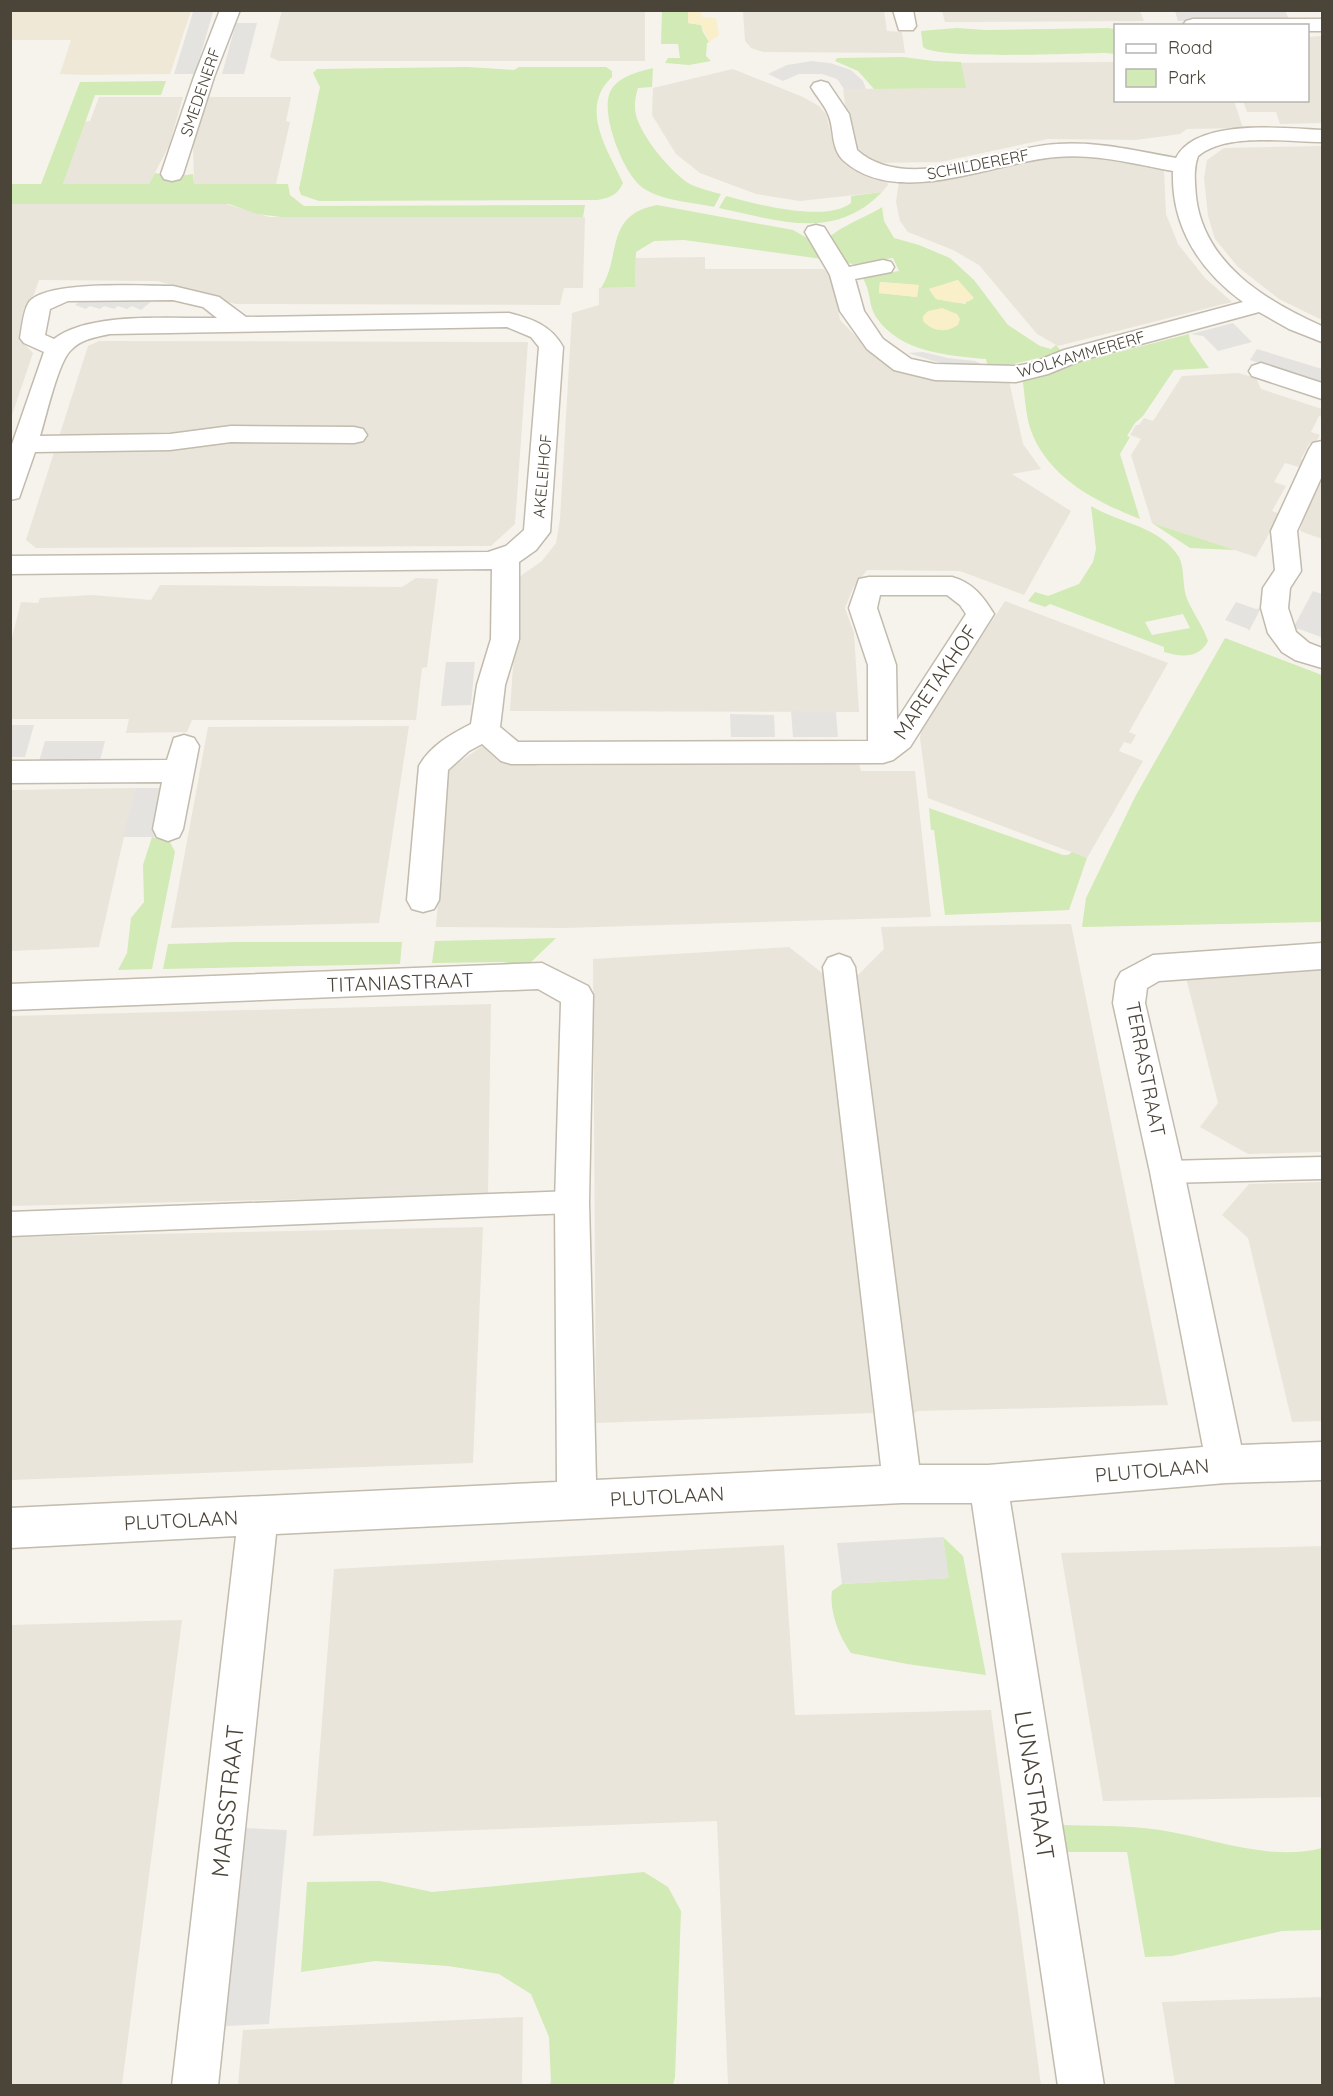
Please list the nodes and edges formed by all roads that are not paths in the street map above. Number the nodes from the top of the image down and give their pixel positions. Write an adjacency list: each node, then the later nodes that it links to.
1 (230, 10): 5 (street, SMEDENERF)
2 (821, 87): 4 (street, SCHILDERERF)
3 (1323, 136): 4 (street)
4 (1184, 166): 9 (street)
5 (171, 174)
6 (816, 232): 8 (street, WOLKAMMERERF)
7 (883, 267): 8 (street)
8 (842, 275): 9 (street, WOLKAMMERERF)
9 (1260, 305): 11 (street)
10 (241, 325): 12 (street, AKELEIHOF); 12 (street); 19 (street, AKELEIHOF)
11 (1323, 335)
12 (57, 348): 16 (street)
13 (1261, 371): 14 (street)
14 (1323, 391)
15 (354, 435): 16 (street)
16 (25, 444): 18 (street)
17 (1323, 449): 21 (street)
18 (10, 492)
19 (506, 559): 20 (street); 22 (street)
20 (10, 565)
21 (1323, 658)
22 (485, 730): 23 (street, MARETAKHOF); 26 (street)
23 (883, 752): 23 (street, MARETAKHOF)
24 (10, 772): 25 (street)
25 (168, 829)
26 (423, 900)
27 (1323, 956): 31 (street, TERRASTRAAT)
28 (839, 967): 36 (street)
29 (10, 997): 32 (street, TITANIASTRAAT)
30 (1323, 1168): 31 (lane)
31 (1167, 1172): 35 (street, TERRASTRAAT)
32 (572, 1202): 33 (lane); 38 (street, TITANIASTRAAT)
33 (10, 1224)
34 (1323, 1461): 35 (street, PLUTOLAAN)
35 (1226, 1464): 37 (street, PLUTOLAAN)
36 (902, 1484): 37 (street, PLUTOLAAN); 38 (street, PLUTOLAAN)
37 (988, 1484): 42 (street, LUNASTRAAT)
38 (577, 1500): 39 (street, PLUTOLAAN)
39 (258, 1517): 40 (street, PLUTOLAAN); 41 (street, MARSSTRAAT)
40 (10, 1528)
41 (195, 2085)
42 (1082, 2085)

